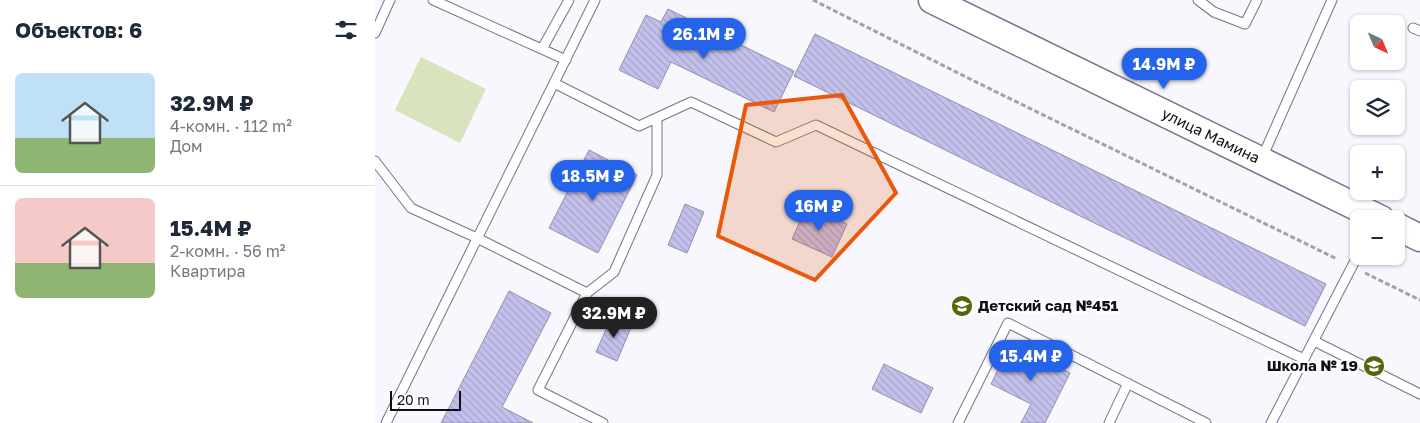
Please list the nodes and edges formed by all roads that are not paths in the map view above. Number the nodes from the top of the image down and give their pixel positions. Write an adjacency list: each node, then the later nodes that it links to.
1 (390, 0): 9 (lane)
2 (433, 0): 10 (lane)
3 (569, 0): 10 (lane)
4 (595, 0): 11 (lane)
5 (932, 0): 14 (main road, улица Мамина)
6 (1198, 0): 7 (lane)
7 (1257, 0)
8 (1332, 0): 14 (lane)
9 (375, 33)
10 (542, 50): 11 (lane)
11 (566, 60): 12 (lane)
12 (554, 83): 13 (lane); 18 (lane)
13 (657, 118): 21 (lane); 23 (lane)
14 (1261, 160): 16 (main road, улица Мамина)
15 (375, 161): 18 (lane)
16 (1363, 210)
17 (1405, 231): 19 (main road, улица Мамина)
18 (477, 238): 21 (lane); 26 (lane)
19 (1420, 238)
20 (1353, 265): 22 (lane)
21 (587, 292): 27 (lane)
22 (1314, 341): 23 (lane); 25 (lane)
23 (1304, 359): 31 (lane)
24 (1128, 383): 28 (lane); 29 (lane); 30 (lane)
25 (1420, 394)
26 (385, 423)
27 (603, 423)
28 (958, 423)
29 (1109, 423)
30 (1206, 423)
31 (1271, 423)

